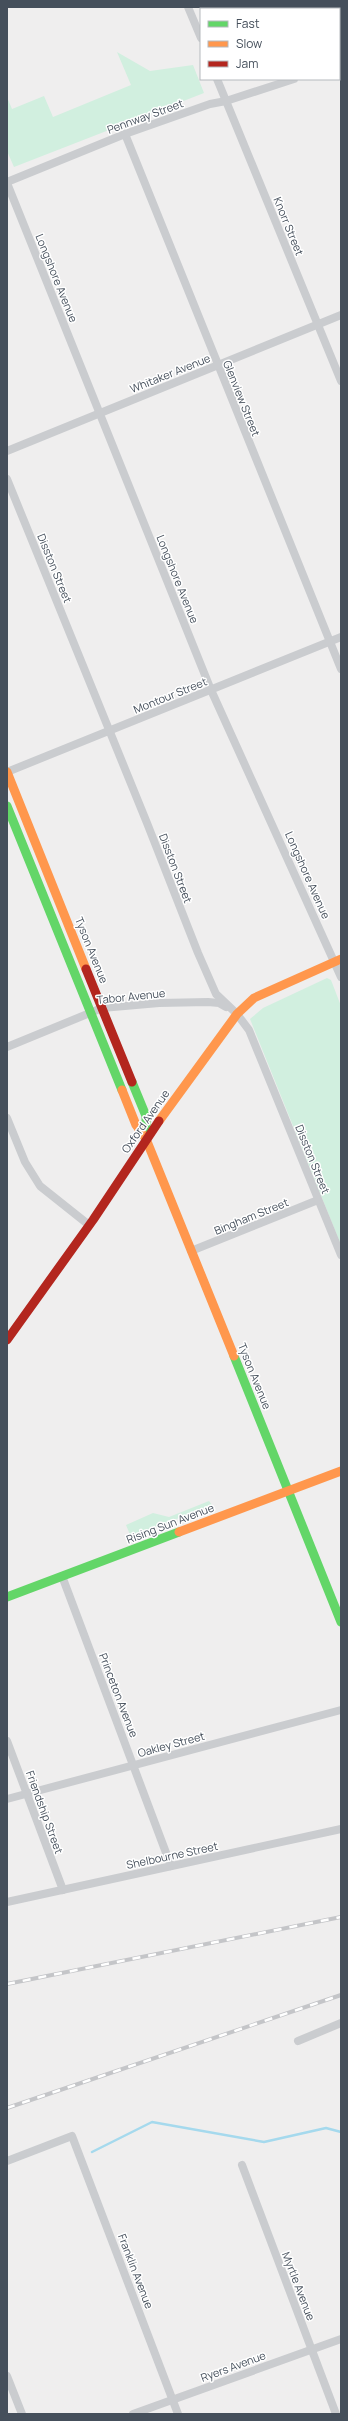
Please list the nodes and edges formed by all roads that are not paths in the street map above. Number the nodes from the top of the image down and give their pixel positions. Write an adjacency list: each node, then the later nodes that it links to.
1 (188, 7): 2 (street)
2 (200, 36)
3 (217, 80): 5 (street, Knorr Street)
4 (291, 80): 5 (street, Pennway Street)
5 (226, 101): 6 (street, Pennway Street); 9 (street, Knorr Street)
6 (126, 134): 7 (street, Pennway Street); 10 (street, Glenview Street)
7 (7, 183): 12 (street, Longshore Avenue)
8 (341, 315): 9 (street, Whitaker Avenue)
9 (318, 325): 10 (street, Whitaker Avenue); 11 (street, Knorr Street)
10 (217, 366): 12 (street, Whitaker Avenue); 16 (street, Glenview Street)
11 (341, 381)
12 (99, 414): 13 (street, Whitaker Avenue); 18 (street, Longshore Avenue)
13 (7, 451)
14 (7, 479): 19 (street, Disston Street)
15 (341, 637): 16 (street, Montour Street)
16 (330, 642): 17 (street, Glenview Street); 18 (street, Montour Street)
17 (341, 669)
18 (211, 690): 19 (street, Montour Street); 24 (street, Longshore Avenue)
19 (109, 731): 20 (street, Montour Street); 28 (street, Disston Street)
20 (7, 772): 22 (street, Tyson Avenue)
21 (7, 806): 23 (street, Tyson Avenue)
22 (54, 890): 23 (street); 26 (street, Tyson Avenue)
23 (42, 895): 27 (street, Tyson Avenue)
24 (338, 960): 25 (street, Longshore Avenue); 28 (street, Oxford Avenue)
25 (341, 977)
26 (102, 1008): 27 (street, Tabor Avenue); 28 (street, Tabor Avenue); 31 (street, Tyson Avenue)
27 (90, 1012): 29 (street, Tabor Avenue); 31 (street, Tyson Avenue)
28 (237, 1014): 31 (street, Oxford Avenue); 32 (street, Disston Street)
29 (7, 1047)
30 (7, 1118): 33 (street)
31 (146, 1139): 33 (street, Oxford Avenue); 34 (street, Tyson Avenue)
32 (318, 1200): 34 (street, Bingham Street); 35 (street, Disston Street)
33 (90, 1224): 36 (street, Oxford Avenue)
34 (191, 1251): 38 (street, Tyson Avenue)
35 (341, 1255)
36 (7, 1340)
37 (341, 1471): 38 (street, Rising Sun Avenue)
38 (288, 1491): 39 (street, Rising Sun Avenue); 41 (street, Tyson Avenue)
39 (62, 1576): 40 (street, Rising Sun Avenue); 44 (street, Princeton Avenue)
40 (7, 1597)
41 (341, 1622)
42 (341, 1710): 44 (street, Oakley Street)
43 (7, 1741): 45 (street, Friendship Street)
44 (134, 1766): 45 (street, Oakley Street); 48 (street, Princeton Avenue)
45 (27, 1793): 46 (street, Oakley Street); 49 (street, Friendship Street)
46 (7, 1798)
47 (341, 1829): 48 (street, Shelbourne Street)
48 (171, 1866): 49 (street, Shelbourne Street)
49 (63, 1890): 50 (street, Shelbourne Street)
50 (7, 1902)
51 (341, 2023): 52 (street)
52 (298, 2041)
53 (7, 2161): 58 (street, Franklin Avenue)
54 (242, 2165): 56 (street, Myrtle Avenue)
55 (341, 2339): 56 (street, Ryers Avenue)
56 (311, 2350): 58 (street, Ryers Avenue); 62 (street, Myrtle Avenue)
57 (7, 2376): 59 (street)
58 (173, 2400): 60 (street, Ryers Avenue); 61 (street, Franklin Avenue)
59 (22, 2414)
60 (133, 2414)
61 (178, 2414)
62 (336, 2414)

